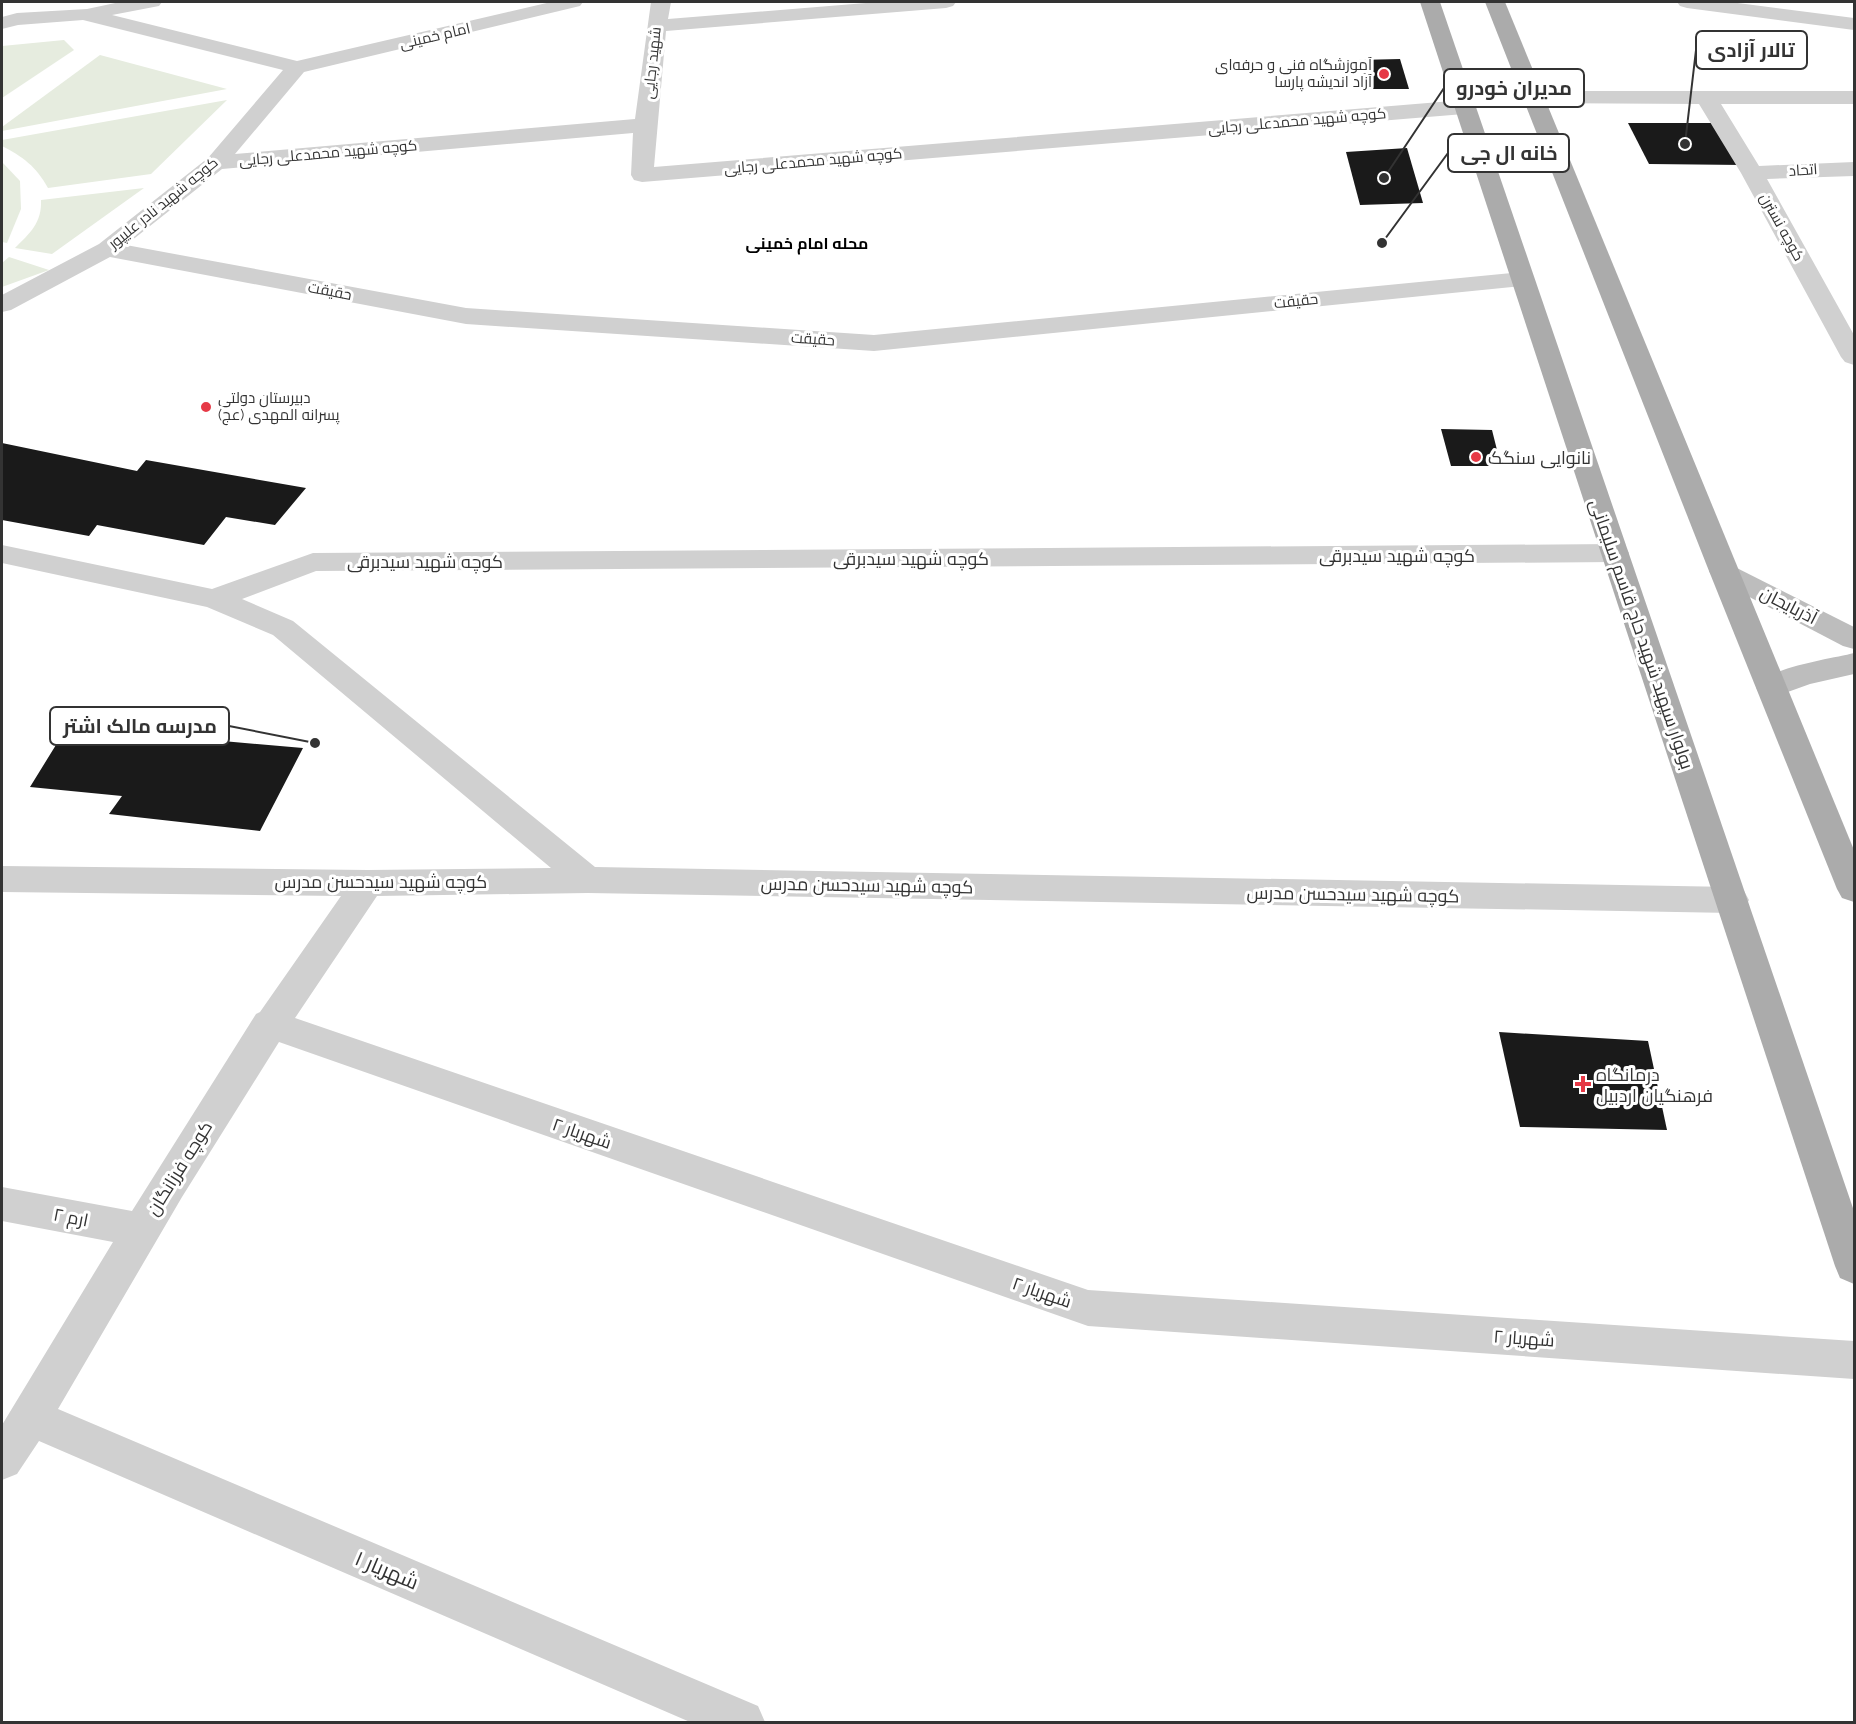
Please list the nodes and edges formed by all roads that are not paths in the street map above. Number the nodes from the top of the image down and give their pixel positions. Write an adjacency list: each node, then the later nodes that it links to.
1 (152, 2): 9 (street)
2 (573, 2): 8 (street, امام خمینی)
3 (661, 2): 12 (street, شهید رجایی)
4 (946, 2): 12 (street)
5 (1430, 2): 17 (main road, بولوار سپهبد شهید حاج قاسم سلیمانی)
6 (1495, 2): 15 (main road)
7 (1687, 2): 11 (street)
8 (505, 10): 13 (street, امام خمینی)
9 (83, 14): 10 (street); 13 (street)
10 (2, 23)
11 (1854, 24)
12 (656, 26): 18 (street, شهید رجایی)
13 (297, 67): 19 (street, کوچه شهید نادر علیپور)
14 (1854, 97): 16 (street)
15 (1535, 98): 16 (street); 28 (main road)
16 (1707, 99): 21 (street, کوچه نسترن)
17 (1464, 107): 18 (street, کوچه شهید محمدعلی رجایی); 23 (main road, بولوار سپهبد شهید حاج قاسم سلیمانی)
18 (645, 125): 19 (street, کوچه شهید محمدعلی رجایی)
19 (216, 164): 22 (street, کوچه شهید نادر علیپور)
20 (1854, 169): 21 (street, اتحاد)
21 (1752, 173): 25 (street, کوچه نسترن)
22 (107, 249): 23 (street, حقیقت); 24 (street, کوچه شهید نادر علیپور)
23 (1522, 279): 26 (main road, بولوار سپهبد شهید حاج قاسم سلیمانی)
24 (2, 305)
25 (1854, 357)
26 (1615, 553): 29 (street, کوچه شهید سیدبرقی); 37 (main road, بولوار سپهبد شهید حاج قاسم سلیمانی)
27 (2, 554): 29 (street)
28 (1723, 571): 30 (street, آذربایجان); 32 (main road)
29 (214, 599): 34 (street)
30 (1854, 639)
31 (1854, 664): 32 (street)
32 (1771, 687): 36 (main road)
33 (2, 879): 35 (street, کوچه شهید سیدحسن مدرس)
34 (588, 880): 35 (street, کوچه شهید سیدحسن مدرس); 37 (street, کوچه شهید سیدحسن مدرس)
35 (368, 883): 38 (street, کوچه فرزانگان)
36 (1854, 889)
37 (1732, 900): 41 (main road, بولوار سپهبد شهید حاج قاسم سلیمانی)
38 (269, 1024): 40 (street, کوچه فرزانگان); 42 (street, شهریار ۲)
39 (2, 1204): 40 (street, ارم ۲)
40 (141, 1230): 43 (street, کوچه فرزانگان)
41 (1854, 1266)
42 (1854, 1360)
43 (31, 1417): 44 (street, کوچه فرزانگان); 45 (street, شهریار ۱)
44 (2, 1460)
45 (742, 1722)

